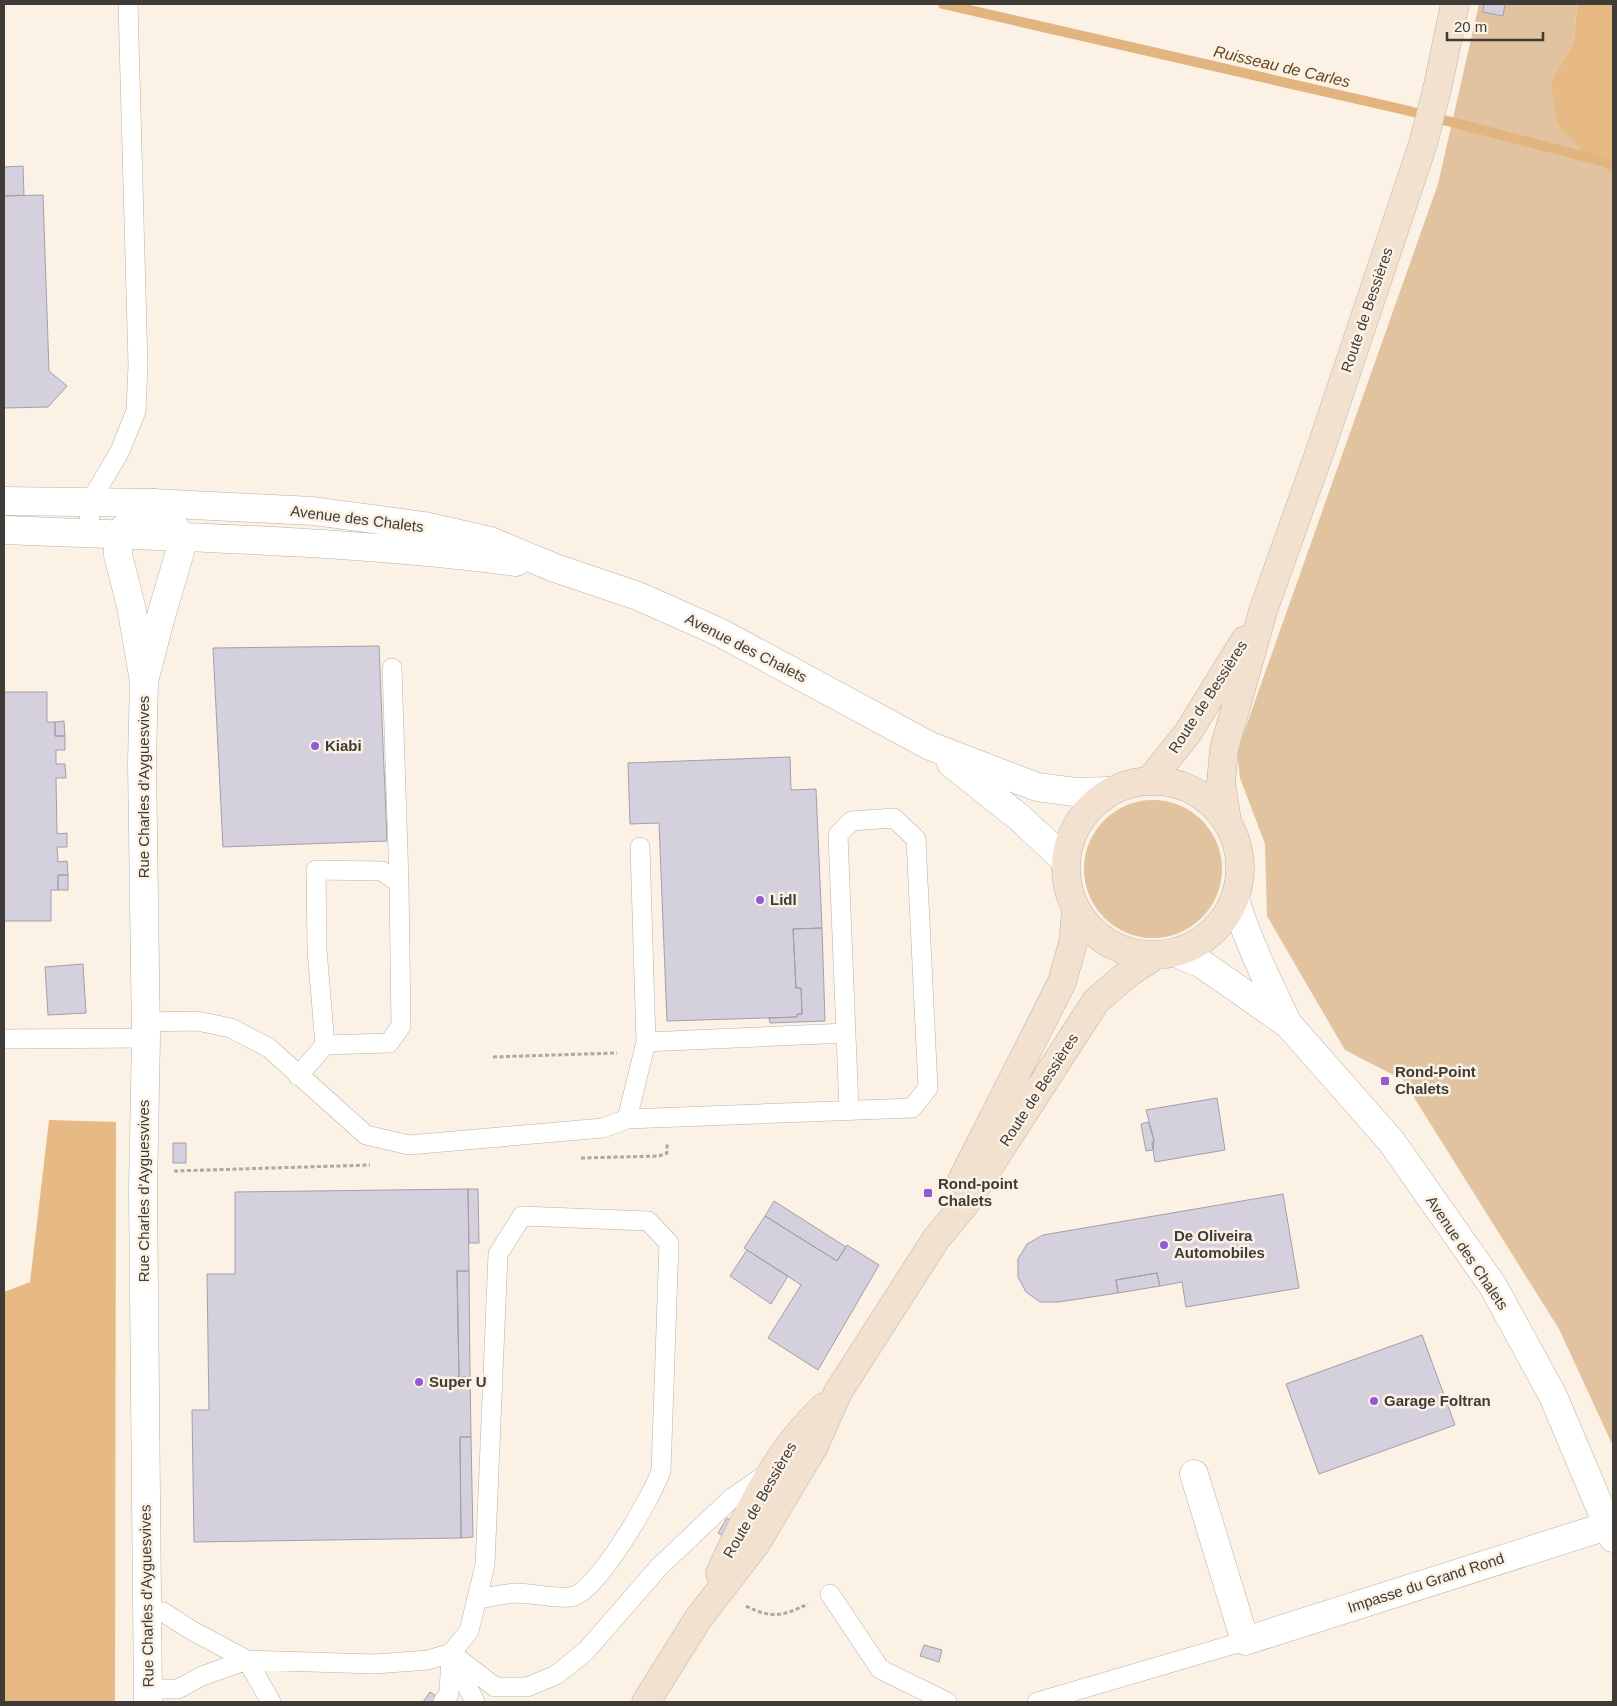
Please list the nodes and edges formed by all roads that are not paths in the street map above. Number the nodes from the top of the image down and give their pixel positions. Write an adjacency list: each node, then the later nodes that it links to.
1 (128, 4): 4 (lane)
2 (1455, 4): 11 (main road, Route de Bessières)
3 (4, 501): 4 (street, Avenue des Chalets)
4 (90, 502): 5 (street, Avenue des Chalets); 7 (lane)
5 (153, 503): 8 (street); 9 (street); 10 (street, Avenue des Chalets)
6 (4, 530): 7 (street, Avenue des Chalets)
7 (89, 533): 8 (street, Avenue des Chalets)
8 (118, 534): 9 (street, Avenue des Chalets); 13 (street, Rue Charles d'Ayguesvives)
9 (182, 536): 10 (street, Avenue des Chalets); 13 (street, Rue Charles d'Ayguesvives)
10 (555, 568): 14 (street, Avenue des Chalets)
11 (1262, 611): 15 (main road, Route de Bessières); 17 (main road, Route de Bessières)
12 (392, 668): 20 (lane)
13 (144, 681): 25 (street, Rue Charles d'Ayguesvives)
14 (930, 746): 16 (street, Avenue des Chalets); 19 (street, Avenue des Chalets)
15 (1150, 780): 16 (main road, Route de Bessières); 17 (main road, Route de Bessières)
16 (1110, 792): 19 (main road, Route de Bessières)
17 (1227, 820): 21 (main road, Route de Bessières)
18 (640, 847): 28 (lane)
19 (1066, 861): 22 (main road, Route de Bessières)
20 (400, 883): 29 (lane); 29 (lane)
21 (1235, 899): 23 (main road, Route de Bessières); 24 (street, Avenue des Chalets)
22 (1076, 910): 23 (main road, Route de Bessières); 33 (main road, Route de Bessières)
23 (1166, 954): 24 (street, Avenue des Chalets); 33 (main road, Route de Bessières)
24 (1288, 1024): 37 (street, Avenue des Chalets)
25 (146, 1030): 27 (lane); 30 (lane); 40 (street, Rue Charles d'Ayguesvives)
26 (846, 1033): 28 (lane); 31 (lane); 31 (lane)
27 (4, 1039)
28 (646, 1042): 32 (lane)
29 (325, 1045): 30 (lane)
30 (298, 1076): 32 (lane)
31 (849, 1110): 32 (lane)
32 (627, 1119)
33 (936, 1239): 34 (main road, Route de Bessières)
34 (838, 1392): 35 (main road, Route de Bessières); 41 (main road, Route de Bessières)
35 (775, 1469): 41 (main road, Route de Bessières); 43 (lane)
36 (1194, 1474): 42 (street)
37 (1611, 1529): 42 (street, Impasse du Grand Rond)
38 (830, 1594): 50 (lane)
39 (478, 1598): 39 (lane); 43 (lane)
40 (147, 1613): 44 (lane); 45 (street, Rue Charles d'Ayguesvives)
41 (698, 1620): 49 (main road, Route de Bessières)
42 (1245, 1641): 51 (lane, Impasse du Grand Rond)
43 (451, 1652): 44 (lane); 47 (lane); 48 (lane)
44 (247, 1660): 45 (lane); 46 (lane)
45 (148, 1696)
46 (272, 1702)
47 (443, 1702)
48 (475, 1702)
49 (646, 1702)
50 (948, 1702)
51 (1037, 1702)

